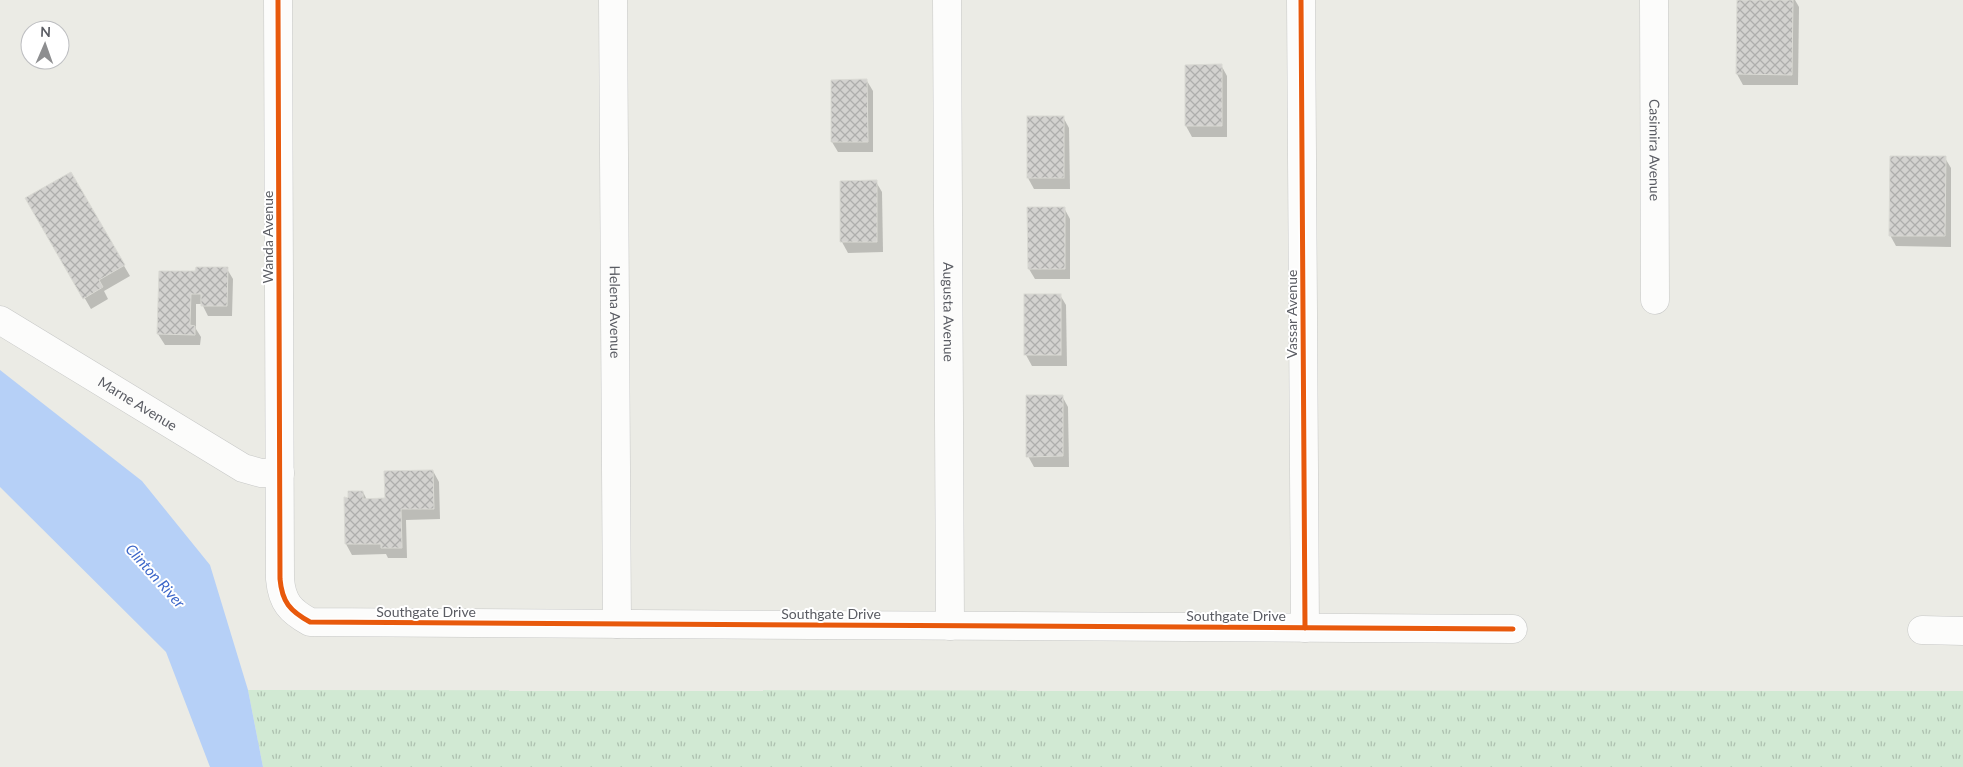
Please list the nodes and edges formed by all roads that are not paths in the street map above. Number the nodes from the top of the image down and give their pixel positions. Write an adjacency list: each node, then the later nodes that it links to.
1 (278, 0): 8 (street, Wanda Avenue)
2 (613, 0): 9 (street, Helena Avenue)
3 (947, 0): 10 (street, Augusta Avenue)
4 (1301, 0): 11 (street, Vassar Avenue)
5 (1654, 0): 6 (street, Casimira Avenue)
6 (1655, 300)
7 (0, 320): 8 (street, Marne Avenue)
8 (280, 473): 9 (street, Southgate Drive)
9 (617, 624): 10 (street, Southgate Drive)
10 (950, 626): 11 (street, Southgate Drive)
11 (1305, 628): 12 (street, Southgate Drive)
12 (1513, 629)
13 (1922, 630): 14 (street)
14 (1963, 631)

